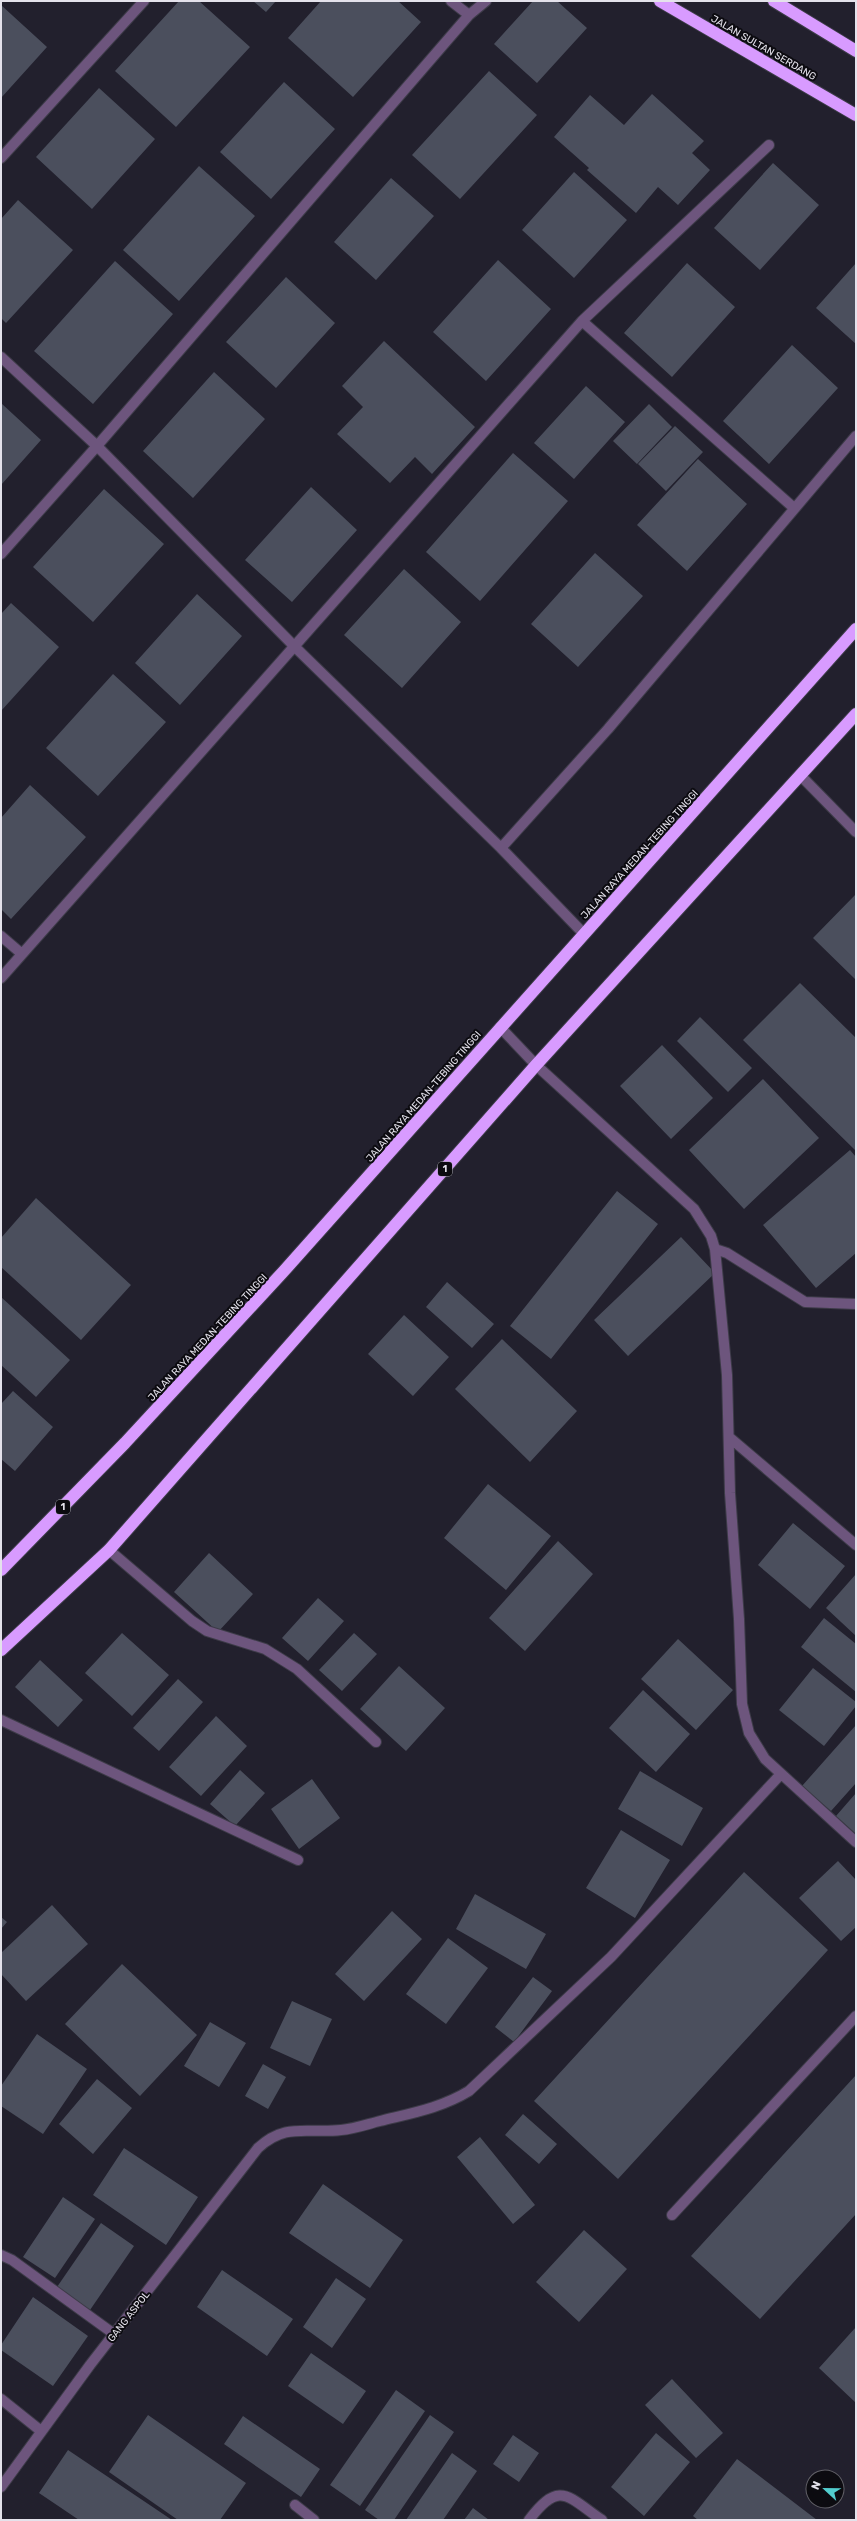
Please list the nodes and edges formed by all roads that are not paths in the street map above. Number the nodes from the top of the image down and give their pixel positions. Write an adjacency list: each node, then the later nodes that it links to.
1 (144, 1): 10 (street)
2 (451, 1): 6 (street)
3 (486, 1): 6 (street)
4 (660, 1): 8 (highway, JALAN SULTAN SERDANG)
5 (774, 1): 7 (highway)
6 (469, 15): 14 (street)
7 (856, 51)
8 (856, 115)
9 (769, 145): 11 (street)
10 (1, 158)
11 (582, 321): 15 (street); 18 (street)
12 (1, 357): 14 (street)
13 (856, 436): 15 (street)
14 (97, 446): 16 (street); 18 (street)
15 (794, 508): 22 (street)
16 (1, 554)
17 (856, 630): 23 (highway, JALAN RAYA MEDAN-TEBING TINGGI / 1)
18 (295, 647): 22 (street); 25 (street)
19 (856, 714): 20 (highway, 1)
20 (800, 775): 21 (street); 28 (highway, 1)
21 (856, 832)
22 (501, 848): 23 (street)
23 (584, 934): 27 (highway, JALAN RAYA MEDAN-TEBING TINGGI / 1)
24 (1, 936): 25 (street)
25 (22, 954): 26 (street)
26 (1, 978)
27 (500, 1027): 28 (street); 34 (highway, JALAN RAYA MEDAN-TEBING TINGGI / 1)
28 (536, 1065): 29 (street); 33 (highway, 1)
29 (715, 1249): 30 (street); 31 (street)
30 (856, 1304)
31 (729, 1437): 32 (street); 38 (street)
32 (856, 1545)
33 (109, 1550): 35 (highway, 1); 37 (street)
34 (1, 1570)
35 (1, 1650)
36 (1, 1720): 40 (street)
37 (376, 1742)
38 (781, 1774): 39 (street); 44 (street, GANG ASPOL)
39 (856, 1842)
40 (298, 1860)
41 (856, 2016): 42 (street)
42 (672, 2215)
43 (1, 2255): 44 (street)
44 (114, 2334): 46 (street, GANG ASPOL)
45 (1, 2400): 46 (street)
46 (41, 2431): 47 (street, GANG ASPOL)
47 (1, 2487)
48 (295, 2505): 49 (street)
49 (314, 2520)
50 (529, 2520): 51 (street)
51 (602, 2520)

